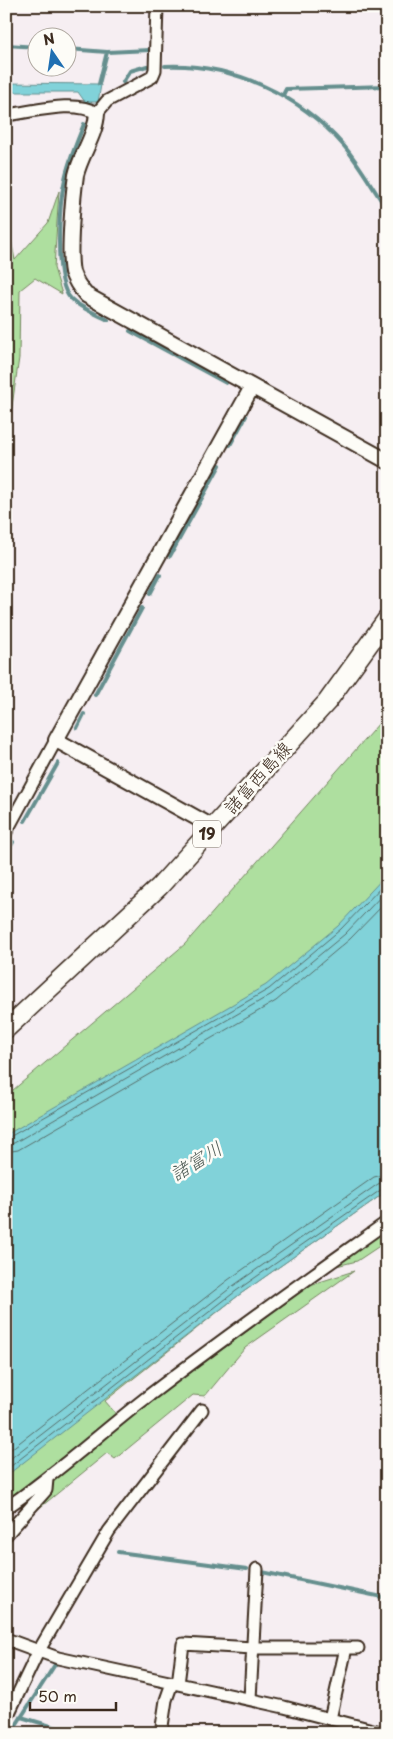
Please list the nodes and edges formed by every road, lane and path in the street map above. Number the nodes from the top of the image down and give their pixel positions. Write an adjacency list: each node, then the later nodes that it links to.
1 (157, 6): 2 (street)
2 (97, 113): 3 (street); 4 (street)
3 (6, 115)
4 (252, 387): 5 (street); 7 (street)
5 (387, 461)
6 (387, 619): 8 (main road, 諸富西島線 / 19)
7 (56, 740): 8 (street); 9 (street)
8 (213, 827): 10 (main road, 諸富西島線 / 19)
9 (6, 832)
10 (6, 1029)
11 (387, 1222): 13 (street)
12 (202, 1410): 19 (street)
13 (47, 1479): 14 (street); 15 (street)
14 (6, 1508)
15 (6, 1535)
16 (257, 1569): 18 (street)
17 (6, 1639): 19 (street)
18 (253, 1648): 20 (street); 21 (street); 23 (street)
19 (38, 1652): 20 (street); 22 (street)
20 (175, 1684): 21 (street); 24 (street)
21 (250, 1700): 23 (street)
22 (6, 1718)
23 (330, 1719): 25 (street)
24 (161, 1733)
25 (384, 1733)

